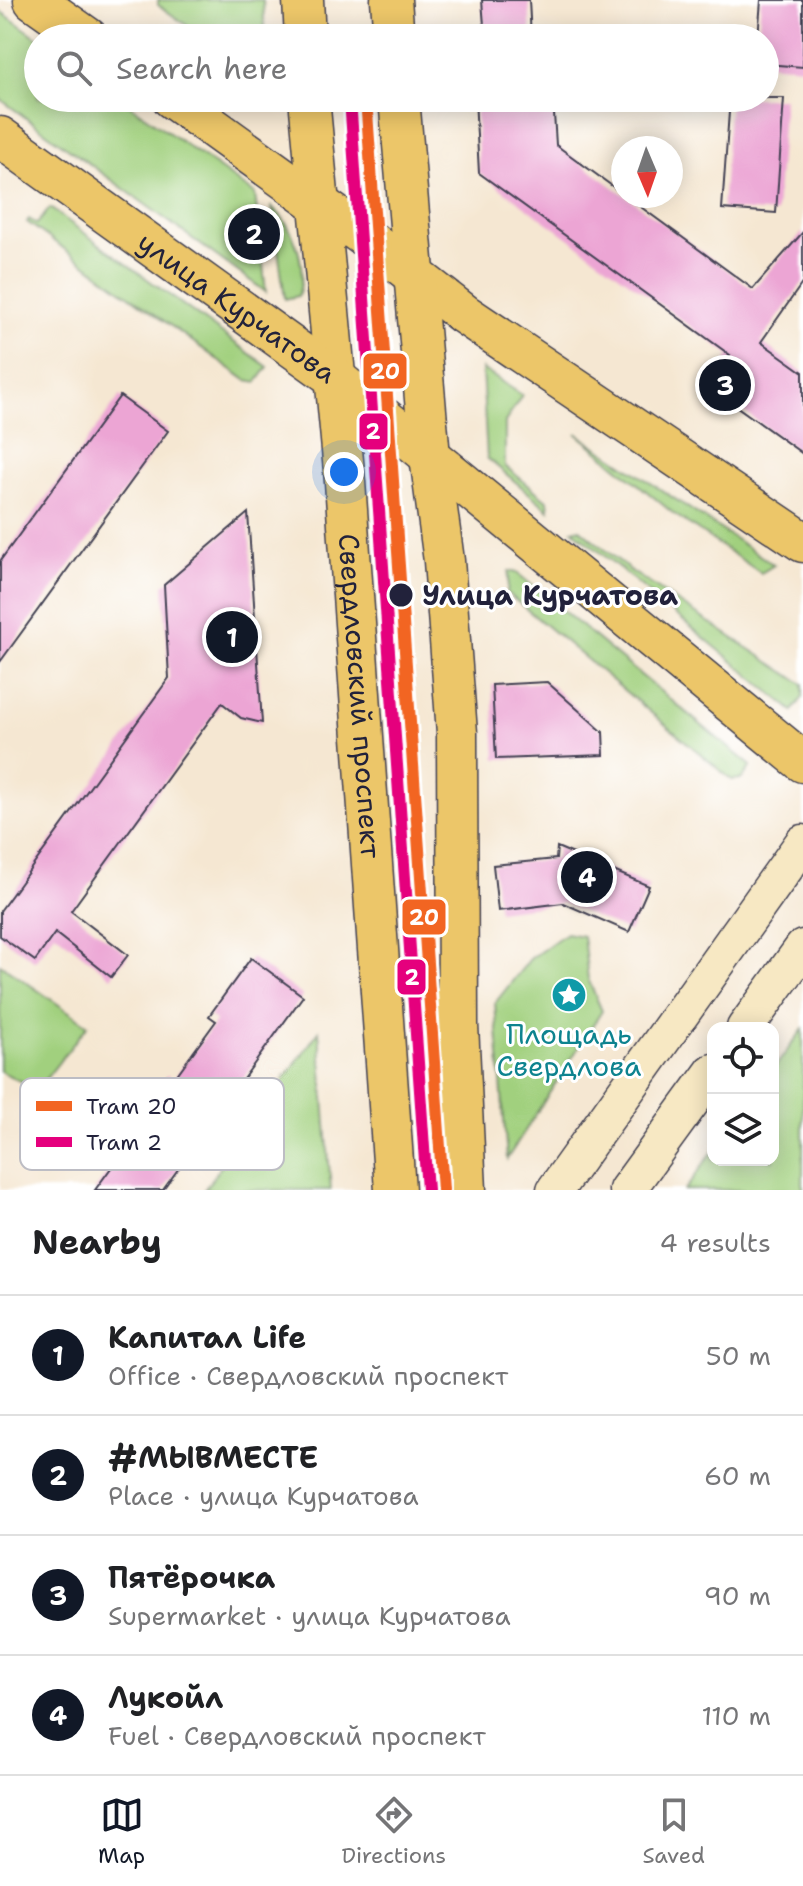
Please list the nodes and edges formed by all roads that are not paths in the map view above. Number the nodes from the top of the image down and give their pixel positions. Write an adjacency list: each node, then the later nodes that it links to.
1 (34, 0): 4 (main road)
2 (303, 0): 5 (main road)
3 (391, 0): 6 (main road)
4 (68, 24)
5 (304, 24)
6 (393, 24)
7 (192, 112): 11 (main road)
8 (310, 112): 11 (main road, Свердловский проспект)
9 (400, 112): 12 (main road)
10 (0, 137): 13 (main road, улица Курчатова)
11 (320, 204): 12 (main road); 13 (main road, Свердловский проспект)
12 (415, 276): 14 (main road); 15 (main road)
13 (334, 377): 14 (main road, улица Курчатова); 21 (main road, Свердловский проспект)
14 (430, 457): 16 (main road, улица Курчатова); 22 (main road)
15 (803, 542)
16 (803, 762)
17 (803, 843): 23 (main road)
18 (803, 948): 19 (main road)
19 (749, 1022)
20 (707, 1080): 24 (main road)
21 (395, 1190)
22 (466, 1190)
23 (555, 1190)
24 (627, 1190)

